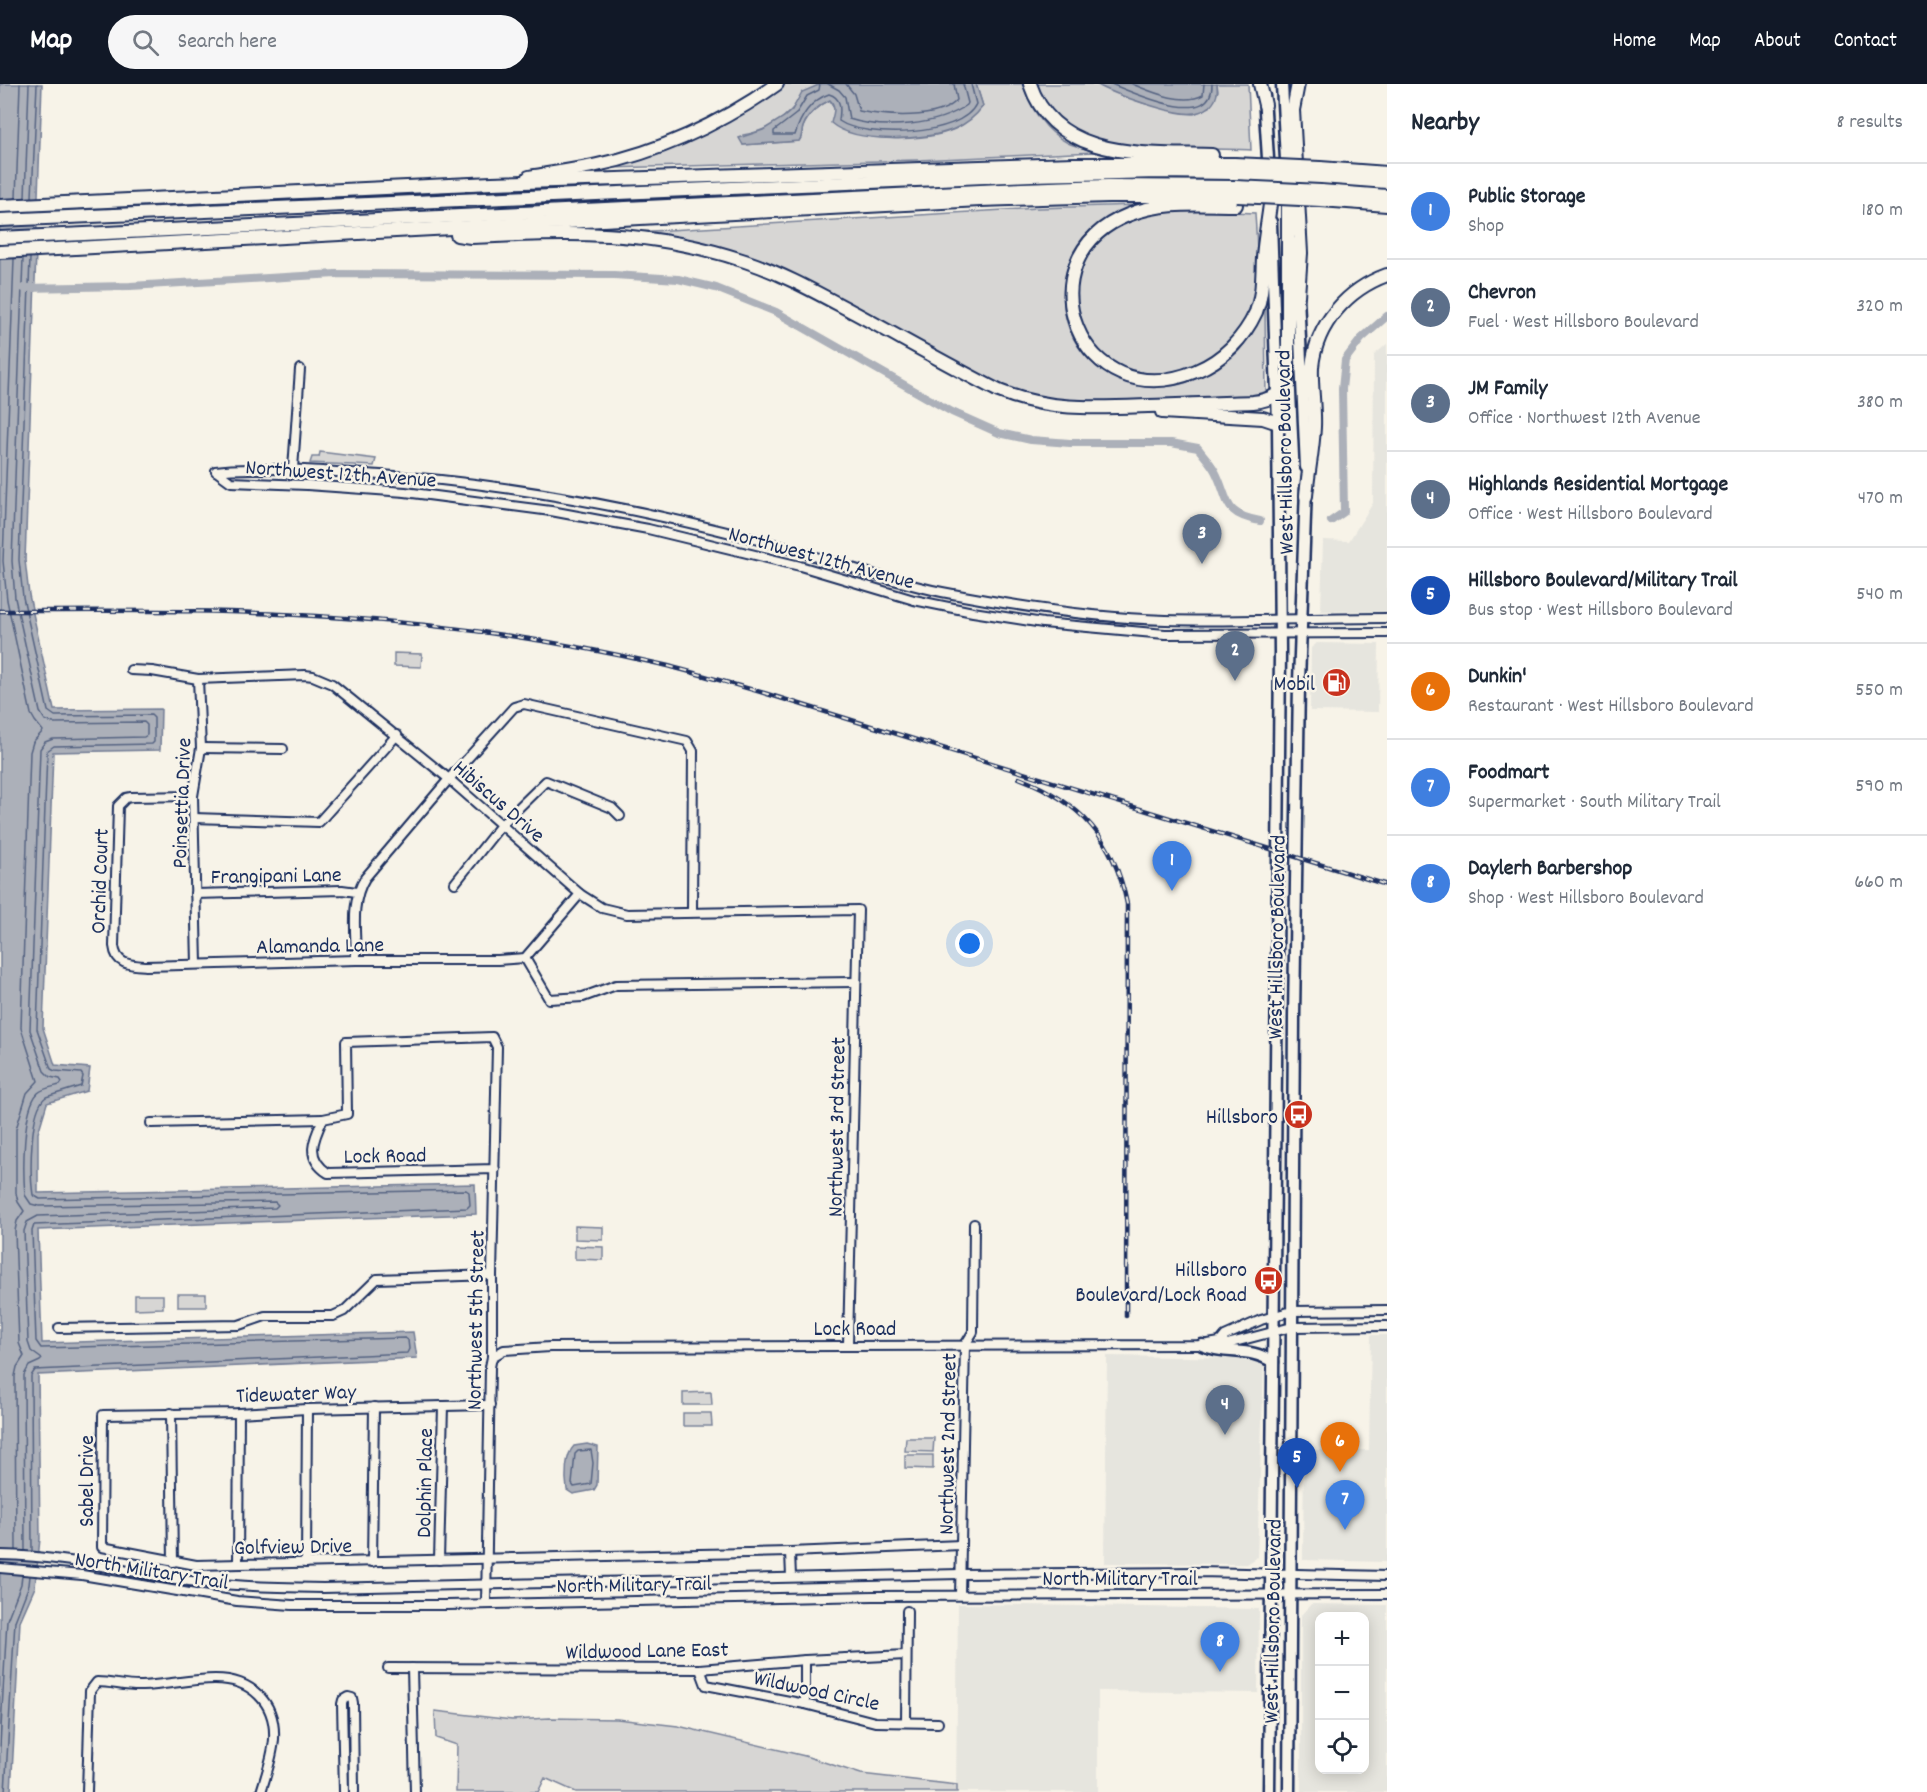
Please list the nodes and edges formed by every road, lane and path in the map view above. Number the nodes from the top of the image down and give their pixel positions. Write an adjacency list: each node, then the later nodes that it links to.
1 (777, 84): 11 (highway)
2 (1030, 84): 7 (highway)
3 (1262, 84): 6 (highway)
4 (1282, 84): 14 (main road, West Hillsboro Boulevard)
5 (1298, 84): 24 (highway)
6 (1265, 105): 16 (main road, West Hillsboro Boulevard)
7 (1234, 164): 8 (highway, bridge); 8 (highway, bridge); 11 (highway); 19 (highway)
8 (1321, 172): 9 (highway); 10 (highway)
9 (1387, 173)
10 (1387, 182)
11 (492, 183): 18 (highway)
12 (1321, 195): 13 (highway, bridge); 14 (highway, bridge); 15 (highway); 17 (highway)
13 (1236, 196): 14 (highway, bridge); 16 (highway); 20 (highway); 21 (highway)
14 (1291, 196): 24 (main road, West Hillsboro Boulevard); 26 (highway)
15 (1387, 196)
16 (1270, 204): 26 (main road, West Hillsboro Boulevard)
17 (1387, 205)
18 (0, 206)
19 (0, 220)
20 (417, 230): 22 (highway); 27 (highway)
21 (0, 238)
22 (0, 252)
23 (1387, 275): 31 (highway)
24 (1298, 296): 31 (main road, West Hillsboro Boulevard)
25 (300, 369): 29 (street)
26 (1278, 394): 27 (highway); 28 (main road, West Hillsboro Boulevard)
27 (1095, 408): 28 (highway)
28 (1278, 423): 35 (main road, West Hillsboro Boulevard)
29 (293, 469): 30 (street, Northwest 12th Avenue); 32 (street, Northwest 12th Avenue)
30 (554, 496): 32 (street); 35 (street, Northwest 12th Avenue)
31 (1306, 496): 34 (main road, West Hillsboro Boulevard)
32 (551, 511): 36 (street, Northwest 12th Avenue)
33 (1387, 618): 34 (street, Northwest 12th Avenue)
34 (1302, 619): 35 (street, Northwest 12th Avenue); 37 (main road, West Hillsboro Boulevard)
35 (1280, 620): 36 (main road, West Hillsboro Boulevard)
36 (1280, 633): 37 (street, Northwest 12th Avenue); 55 (main road, West Hillsboro Boulevard)
37 (1301, 633): 38 (street, Northwest 12th Avenue); 61 (main road, West Hillsboro Boulevard)
38 (1387, 633)
39 (131, 670): 40 (street, Hibiscus Drive)
40 (198, 679): 41 (street, Hibiscus Drive); 42 (street, Poinsettia Drive)
41 (397, 735): 44 (street, Hibiscus Drive); 47 (street)
42 (201, 748): 43 (street); 45 (street, Poinsettia Drive)
43 (283, 749)
44 (449, 779): 48 (street, Hibiscus Drive); 50 (street); 54 (street)
45 (193, 796): 47 (street, Poinsettia Drive); 56 (street, Orchid Court)
46 (620, 816): 48 (street)
47 (194, 819): 51 (street, Poinsettia Drive)
48 (501, 825): 49 (street); 52 (street, Hibiscus Drive)
49 (455, 883)
50 (357, 892): 51 (street, Frangipani Lane); 58 (street)
51 (195, 894): 59 (street, Poinsettia Drive)
52 (580, 894): 54 (street, Hibiscus Drive); 57 (street)
53 (858, 910): 54 (street, Hibiscus Drive); 60 (street, Northwest 3rd Street)
54 (692, 912)
55 (1277, 954): 61 (main road); 64 (main road, West Hillsboro Boulevard)
56 (117, 958): 59 (street, Alamanda Lane)
57 (525, 958): 58 (street, Alamanda Lane); 60 (street)
58 (356, 960): 59 (street, Alamanda Lane)
59 (197, 964)
60 (856, 982): 78 (street, Northwest 3rd Street)
61 (1294, 987): 66 (main road, West Hillsboro Boulevard)
62 (492, 1037): 63 (street, Lock Road); 67 (street, Northwest 5th Street)
63 (323, 1119): 65 (street); 67 (street, Lock Road)
64 (1276, 1121): 66 (main road); 72 (main road, West Hillsboro Boulevard)
65 (151, 1123)
66 (1293, 1148): 71 (main road, West Hillsboro Boulevard)
67 (495, 1169): 69 (street, Northwest 5th Street)
68 (974, 1224): 79 (street, Northwest 2nd Street)
69 (492, 1275): 75 (street); 81 (street, Northwest 5th Street)
70 (1387, 1310): 71 (street, Lock Road)
71 (1292, 1311): 72 (street, Lock Road); 74 (main road, West Hillsboro Boulevard)
72 (1274, 1316): 76 (main road, West Hillsboro Boulevard); 77 (street, Lock Road)
73 (1387, 1326): 74 (street, Lock Road)
74 (1292, 1327): 76 (street, Lock Road); 103 (main road, West Hillsboro Boulevard)
75 (59, 1328)
76 (1274, 1331): 77 (street, Lock Road); 82 (main road, West Hillsboro Boulevard)
77 (1220, 1342): 80 (street, Lock Road)
78 (848, 1345): 79 (street, Lock Road); 81 (street, Lock Road)
79 (965, 1345): 80 (street, Lock Road); 90 (street, Northwest 2nd Street)
80 (1202, 1345): 82 (main road)
81 (492, 1357): 83 (street, Northwest 5th Street)
82 (1273, 1362): 101 (main road, West Hillsboro Boulevard)
83 (490, 1405): 84 (street, Tidewater Way); 94 (street, Northwest 5th Street)
84 (443, 1406): 85 (street, Tidewater Way); 95 (street, Dolphin Place)
85 (374, 1407): 86 (street, Tidewater Way); 97 (street)
86 (307, 1409): 88 (street, Tidewater Way); 98 (street)
87 (171, 1413): 88 (street, Tidewater Way); 89 (street, Tidewater Way); 96 (street)
88 (239, 1413): 99 (street)
89 (103, 1415): 91 (street, Sabel Drive)
90 (961, 1545): 92 (street, North Military Trail); 102 (street, Northwest 2nd Street)
91 (102, 1547): 96 (street, Golfview Drive)
92 (790, 1552): 94 (street, North Military Trail); 105 (street)
93 (0, 1555): 106 (street, North Military Trail)
94 (486, 1558): 95 (street, Golfview Drive); 106 (street, Northwest 5th Street)
95 (439, 1560): 97 (street, Golfview Drive)
96 (173, 1562): 99 (street, Golfview Drive)
97 (372, 1562): 98 (street, Golfview Drive)
98 (306, 1563): 99 (street, Golfview Drive)
99 (238, 1564)
100 (0, 1568): 111 (street, North Military Trail)
101 (1271, 1573): 102 (street, North Military Trail); 103 (street, North Military Trail); 108 (main road, West Hillsboro Boulevard)
102 (960, 1574): 105 (street, North Military Trail); 110 (street, Northwest 2nd Street)
103 (1291, 1574): 104 (street, North Military Trail); 107 (main road, West Hillsboro Boulevard)
104 (1387, 1576)
105 (791, 1577): 106 (street, North Military Trail)
106 (486, 1585): 111 (street, Northwest 5th Street)
107 (1291, 1593): 108 (street, North Military Trail); 109 (street, North Military Trail); 127 (main road, West Hillsboro Boulevard)
108 (1271, 1594): 110 (street, North Military Trail); 126 (main road, West Hillsboro Boulevard)
109 (1387, 1594)
110 (960, 1595): 111 (street, North Military Trail)
111 (486, 1604)
112 (907, 1611): 113 (street)
113 (906, 1655): 114 (street, Wildwood Lane East); 119 (street)
114 (805, 1660): 117 (street, Wildwood Lane East); 118 (street)
115 (388, 1668): 116 (street, Wildwood Lane East)
116 (412, 1668): 117 (street, Wildwood Lane East); 125 (street)
117 (700, 1669): 118 (street, Wildwood Circle)
118 (804, 1704): 119 (street, Wildwood Circle)
119 (906, 1722): 120 (street, Wildwood Circle)
120 (938, 1723)
121 (87, 1792): 122 (street)
122 (261, 1792)
123 (344, 1792): 124 (street)
124 (354, 1792)
125 (415, 1792)
126 (1269, 1792)
127 (1289, 1792)

